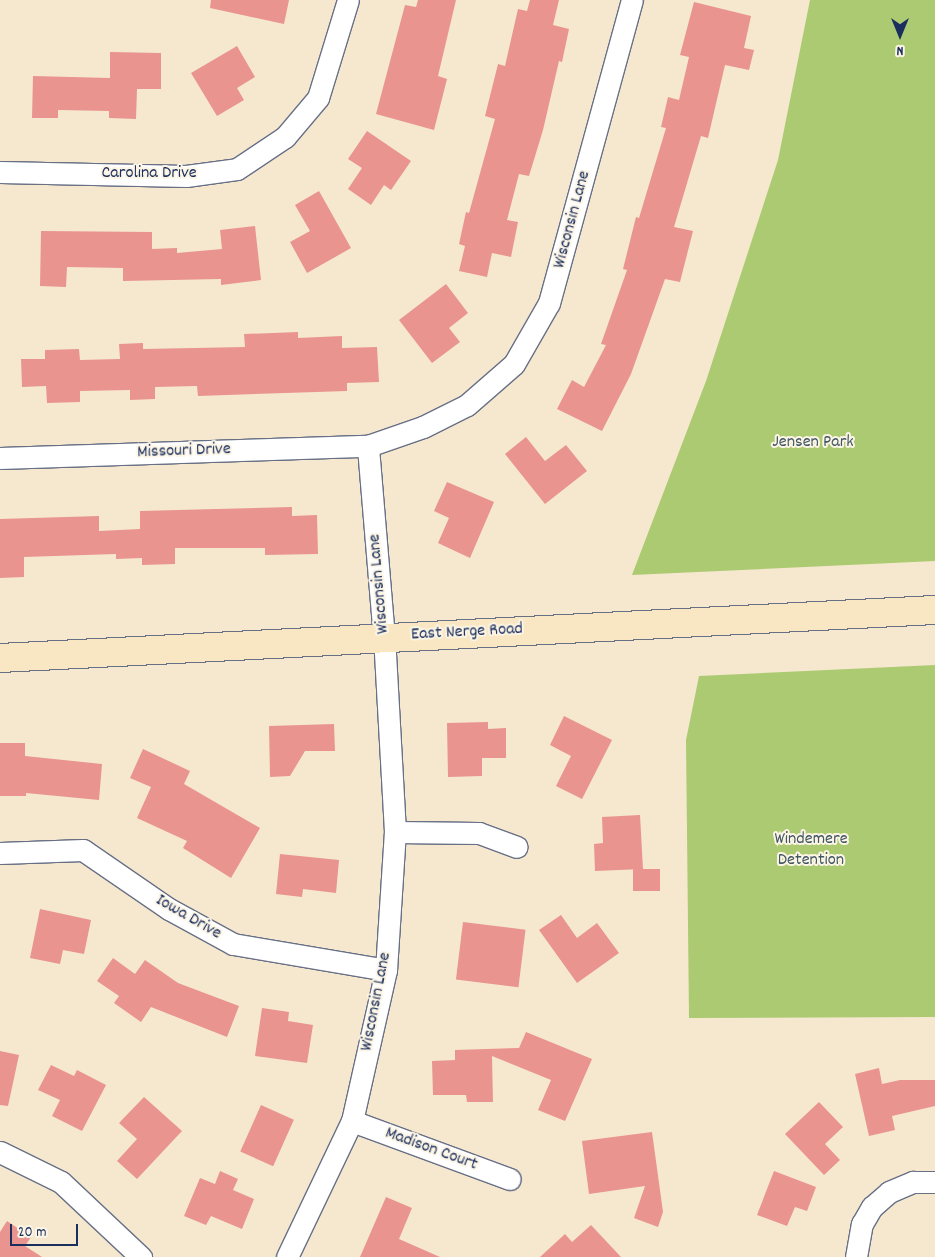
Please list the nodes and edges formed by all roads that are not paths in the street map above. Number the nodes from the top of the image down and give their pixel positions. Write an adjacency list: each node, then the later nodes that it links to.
1 (348, 0): 3 (street, Carolina Drive)
2 (632, 0): 4 (street, Wisconsin Lane)
3 (0, 172)
4 (368, 446): 5 (street, Missouri Drive); 7 (street, Wisconsin Lane)
5 (0, 458)
6 (935, 610): 7 (main road, East Nerge Road)
7 (384, 638): 8 (main road, East Nerge Road); 9 (street, Wisconsin Lane)
8 (0, 658)
9 (395, 832): 10 (street); 12 (street, Wisconsin Lane)
10 (517, 847)
11 (0, 853): 12 (street, Iowa Drive)
12 (386, 970): 13 (street, Wisconsin Lane)
13 (352, 1121): 15 (street, Madison Court); 18 (street, Wisconsin Lane)
14 (0, 1152): 17 (street)
15 (510, 1179)
16 (935, 1182): 19 (street)
17 (141, 1257)
18 (287, 1257)
19 (856, 1257)

